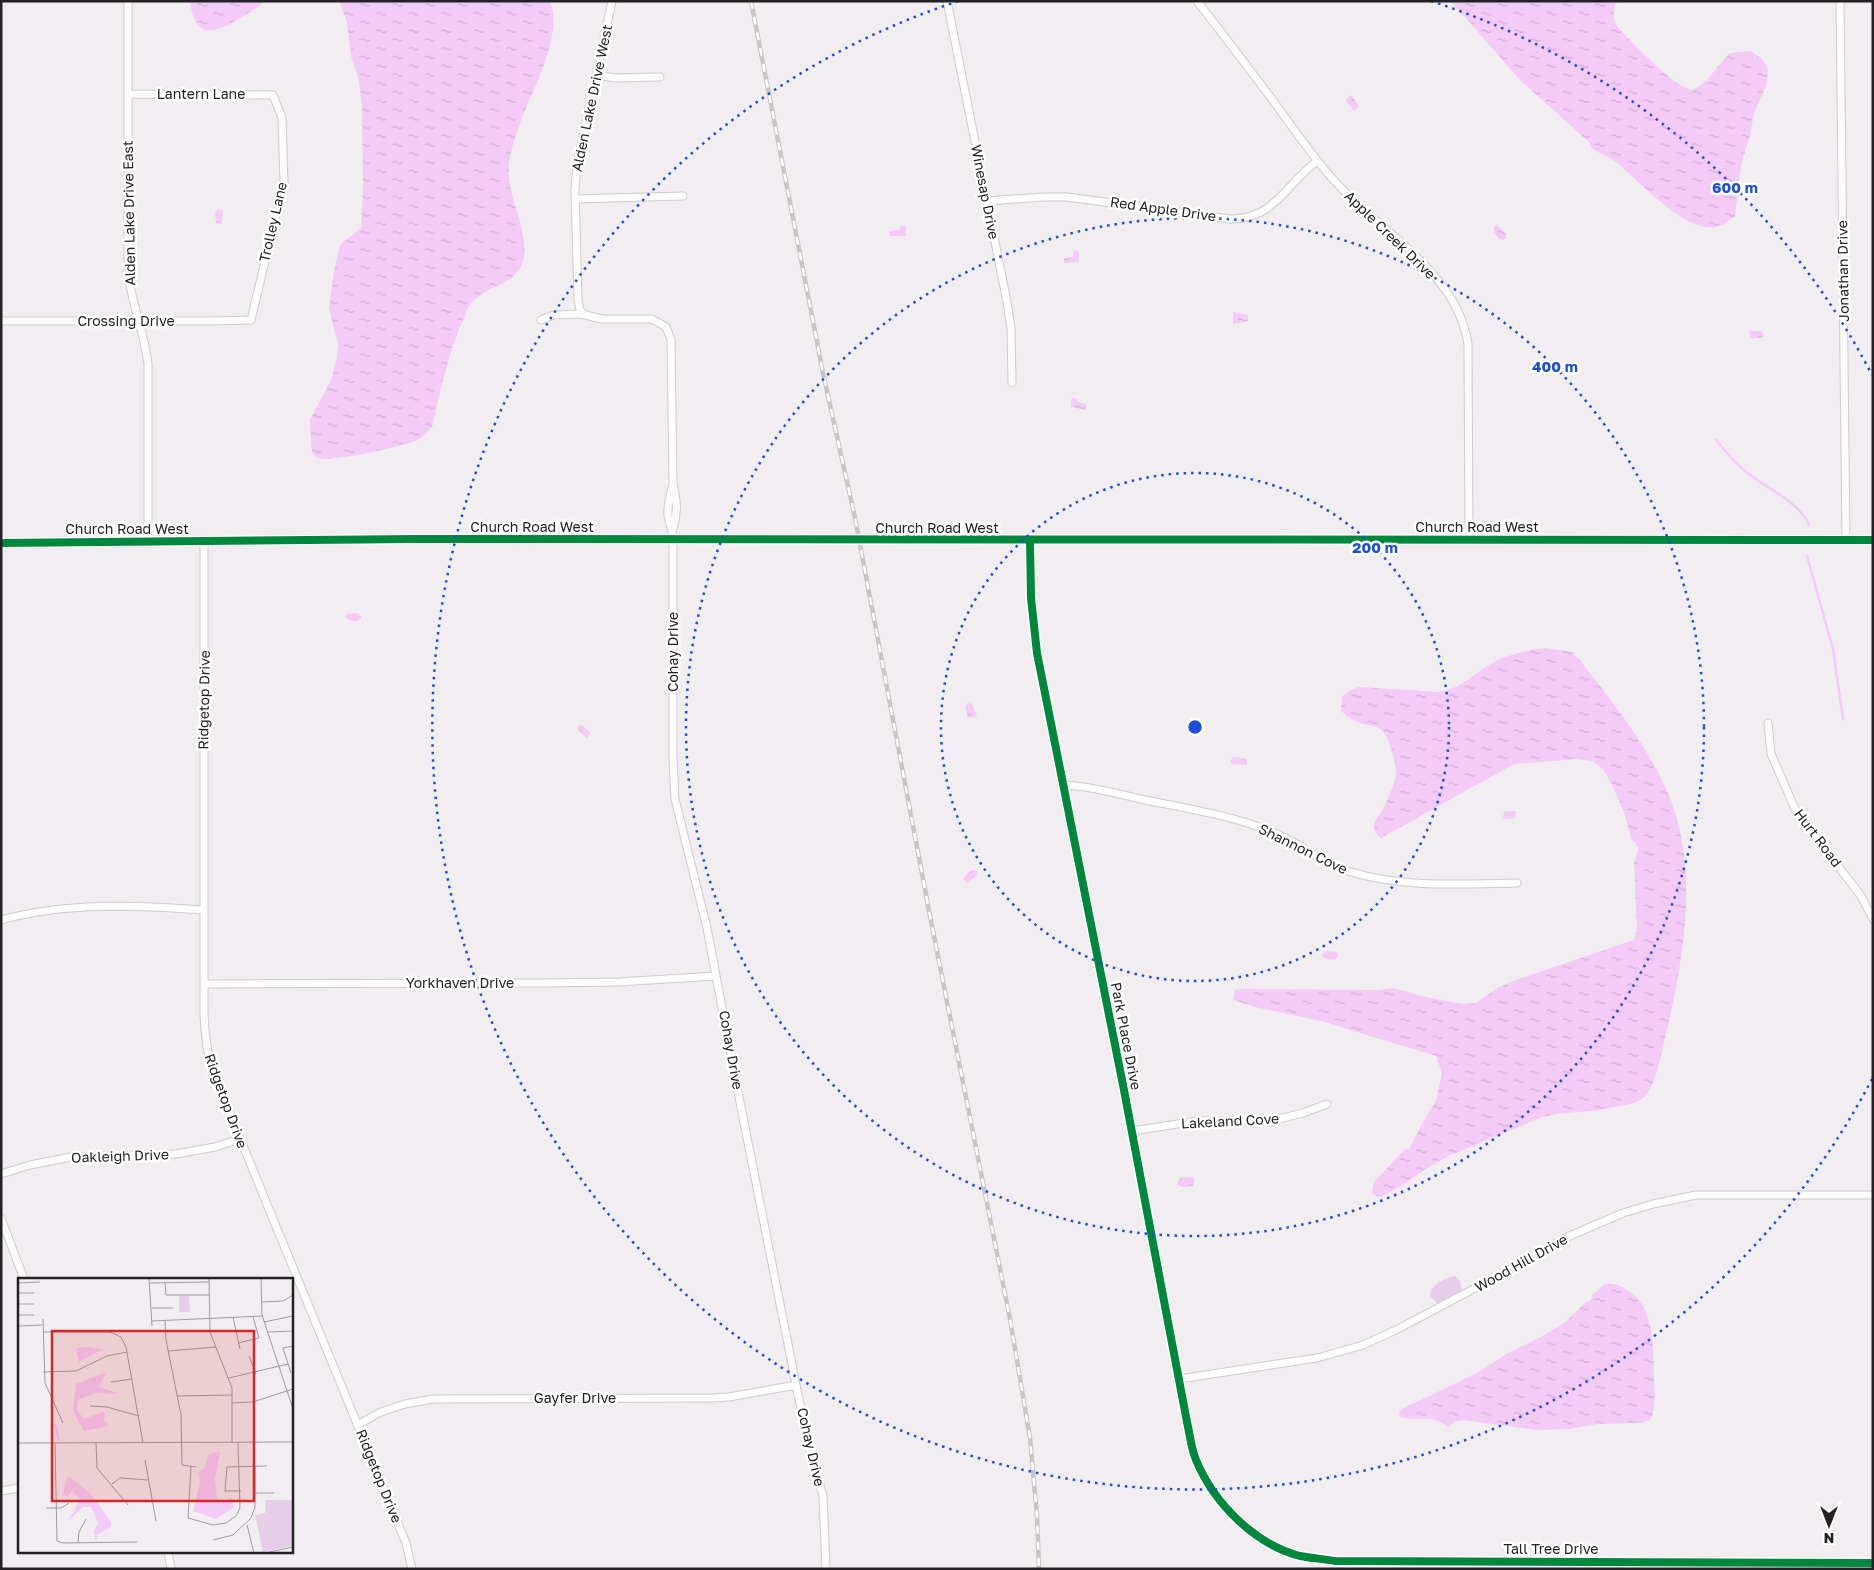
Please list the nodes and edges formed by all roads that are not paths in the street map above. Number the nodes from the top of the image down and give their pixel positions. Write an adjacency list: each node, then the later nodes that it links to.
1 (128, 1): 8 (street, Alden Lake Drive East)
2 (612, 1): 6 (street, Alden Lake Drive West)
3 (947, 1): 13 (street, Winesap Drive)
4 (1197, 1): 10 (street, Apple Creek Drive)
5 (1840, 1): 22 (street, Jonathan Drive)
6 (596, 75): 7 (street); 12 (street, Alden Lake Drive West)
7 (660, 77)
8 (128, 94): 9 (street, Lantern Lane); 18 (street, Alden Lake Drive East)
9 (273, 95): 15 (street, Trolley Lane)
10 (1318, 161): 13 (street, Red Apple Drive); 21 (street, Apple Creek Drive)
11 (683, 196): 12 (street)
12 (575, 199): 14 (street, Alden Lake Drive West)
13 (986, 201): 19 (street, Winesap Drive)
14 (584, 314): 16 (street); 20 (street, Cohay Drive)
15 (251, 320): 18 (street, Crossing Drive)
16 (541, 320)
17 (1, 321): 18 (street, Crossing Drive)
18 (138, 321): 25 (street, Alden Lake Drive East)
19 (1012, 383)
20 (673, 540): 24 (street, Church Road West); 26 (street, Church Road West); 34 (street, Cohay Drive)
21 (1469, 540): 22 (street, Church Road West); 24 (street, Church Road West)
22 (1846, 540): 23 (street, Church Road West)
23 (1873, 540)
24 (1030, 541): 29 (street, Park Place Drive)
25 (148, 542): 26 (street, Church Road West); 27 (street, Church Road West)
26 (204, 542): 31 (street, Ridgetop Drive)
27 (1, 543)
28 (1768, 723): 32 (street, Hurt Road)
29 (1064, 785): 30 (street, Shannon Cove); 37 (street, Park Place Drive)
30 (1517, 883)
31 (204, 910): 33 (street); 35 (street, Ridgetop Drive)
32 (1873, 919)
33 (1, 920)
34 (716, 976): 35 (street, Yorkhaven Drive); 44 (street, Cohay Drive)
35 (204, 984): 38 (street, Ridgetop Drive)
36 (1327, 1104): 37 (street, Lakeland Cove)
37 (1132, 1131): 43 (street, Park Place Drive)
38 (240, 1139): 39 (street, Oakleigh Drive); 45 (street, Ridgetop Drive)
39 (1, 1174)
40 (1873, 1195): 43 (street, Wood Hill Drive)
41 (1, 1218): 42 (street)
42 (24, 1278)
43 (1179, 1379): 48 (street, Park Place Drive)
44 (796, 1385): 45 (street, Gayfer Drive); 53 (street, Cohay Drive)
45 (357, 1425): 52 (street, Ridgetop Drive)
46 (18, 1488): 47 (street)
47 (1, 1491)
48 (1240, 1522): 50 (street, Tall Tree Drive)
49 (168, 1552): 51 (street)
50 (1873, 1563)
51 (171, 1569)
52 (412, 1569)
53 (826, 1569)

